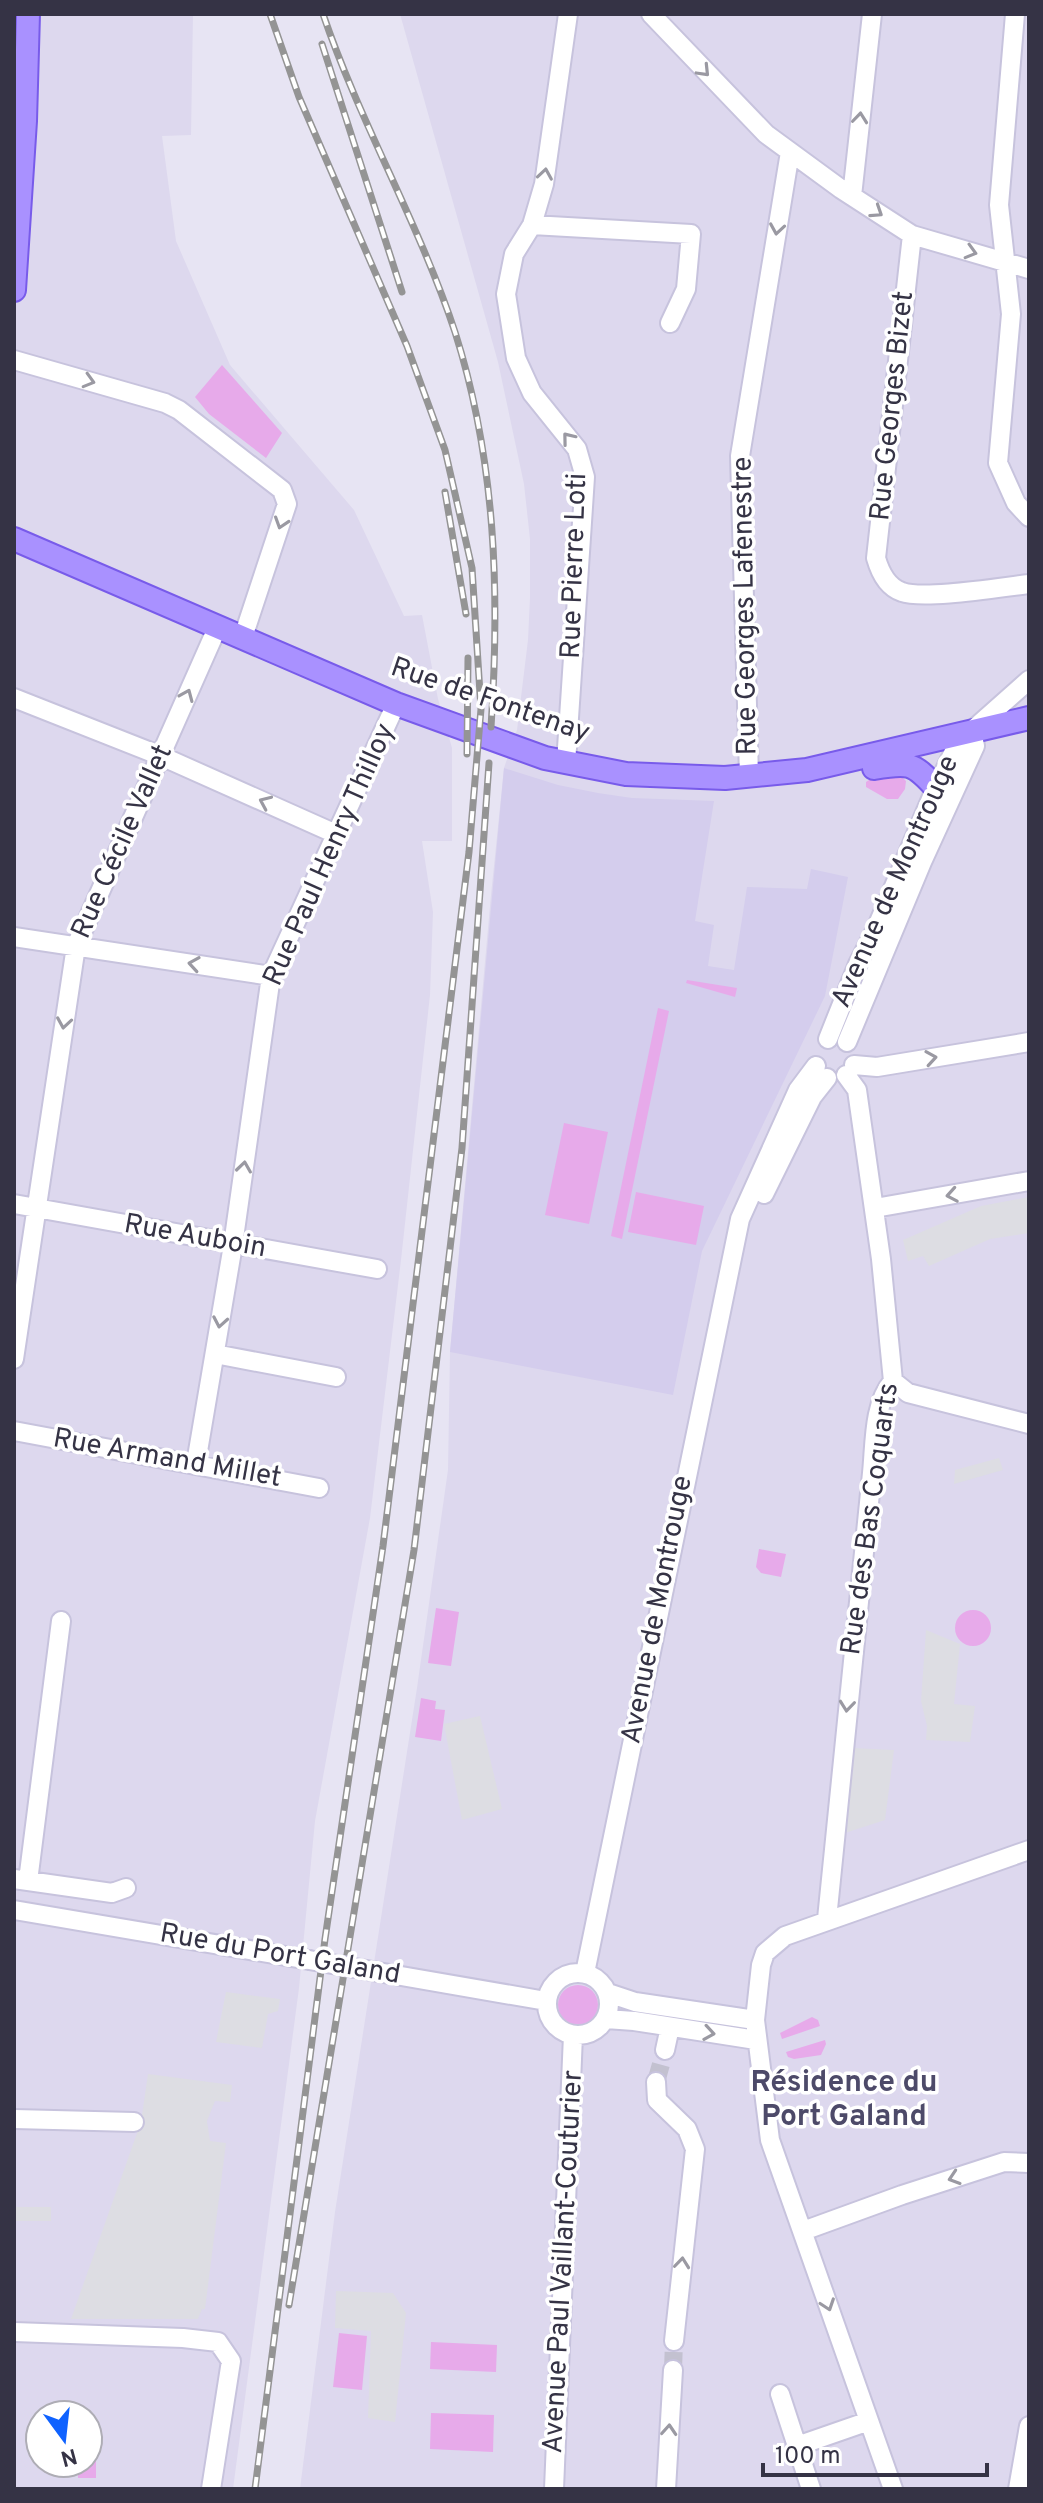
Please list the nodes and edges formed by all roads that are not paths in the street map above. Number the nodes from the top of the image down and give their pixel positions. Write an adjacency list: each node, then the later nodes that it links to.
1 (28, 14): 12 (main road)
2 (568, 14): 8 (street, Rue Pierre Loti, one-way to 2)
3 (651, 14): 6 (street, one-way to 6)
4 (872, 14): 7 (street, one-way to 4)
5 (1015, 14): 10 (street)
6 (790, 152): 7 (street); 28 (street, Rue Georges Lafenestre, one-way to 28)
7 (852, 196): 9 (street, one-way to 9)
8 (532, 225): 13 (street); 26 (street, Rue Pierre Loti, one-way to 8)
9 (912, 235): 10 (street, one-way to 10); 17 (street, Rue Georges Bizet)
10 (1005, 262): 11 (street); 15 (street)
11 (1029, 269)
12 (14, 290)
13 (670, 323)
14 (14, 360): 19 (street, one-way to 19)
15 (1029, 517)
16 (14, 539): 18 (main road, Rue de Fontenay)
17 (1029, 584)
18 (218, 626): 19 (main road, Rue de Fontenay); 25 (street, Rue Cécile Vallet, one-way to 18)
19 (243, 637): 22 (main road, Rue de Fontenay)
20 (1029, 680): 24 (street)
21 (14, 698): 25 (street)
22 (396, 704): 26 (main road, Rue de Fontenay); 30 (street, Rue Paul Henry Thilloy)
23 (1029, 718): 24 (main road, Rue de Fontenay)
24 (972, 731): 27 (main road, Rue de Fontenay); 29 (street, Avenue de Montrouge); 34 (street, Avenue de Montrouge)
25 (161, 756): 30 (street, one-way to 25); 32 (street, Rue Cécile Vallet)
26 (566, 763): 28 (main road, Rue de Fontenay)
27 (829, 765): 28 (main road, Rue de Fontenay); 29 (main road)
28 (749, 776)
29 (936, 788): 34 (street, Avenue de Montrouge)
30 (336, 834): 33 (street, Rue Paul Henry Thilloy)
31 (14, 937): 32 (street)
32 (76, 946): 33 (street, one-way to 32); 40 (street, Rue Cécile Vallet, one-way to 40)
33 (271, 976): 42 (street, Rue Paul Henry Thilloy, one-way to 33)
34 (838, 1040): 36 (street); 37 (street)
35 (1029, 1042): 36 (street, one-way to 35)
36 (850, 1070): 37 (street); 41 (street, Rue des Bas Coquarts)
37 (821, 1072): 58 (street, Avenue de Montrouge)
38 (1029, 1181): 41 (street, one-way to 41)
39 (14, 1204): 40 (street, Rue Auboin)
40 (36, 1208): 42 (street, Rue Auboin); 45 (street, Rue Cécile Vallet)
41 (875, 1208): 47 (street, Rue des Bas Coquarts)
42 (233, 1245): 43 (street, Rue Auboin); 44 (street, Rue Paul Henry Thilloy, one-way to 44)
43 (377, 1269)
44 (215, 1354): 46 (street); 50 (street, Rue Paul Henry Thilloy)
45 (14, 1359)
46 (336, 1377)
47 (893, 1381): 48 (street); 57 (street, Rue des Bas Coquarts, one-way to 57)
48 (1029, 1424)
49 (14, 1431): 50 (street, Rue Armand Millet)
50 (196, 1463): 51 (street, Rue Armand Millet)
51 (319, 1488)
52 (61, 1621): 54 (street)
53 (1029, 1850): 57 (street)
54 (21, 1880): 55 (street)
55 (126, 1888)
56 (14, 1910): 60 (street, Rue du Port Galand, bridge)
57 (827, 1919): 62 (street)
58 (585, 1973): 59 (street); 60 (street)
59 (608, 1993): 61 (street); 62 (street)
60 (546, 2001): 64 (street)
61 (606, 2019): 63 (street); 64 (street)
62 (755, 2020): 65 (street)
63 (670, 2027): 65 (street, one-way to 65); 66 (street)
64 (573, 2035): 80 (street, Avenue Paul Vaillant-Couturier)
65 (756, 2040): 71 (street)
66 (665, 2050)
67 (656, 2082): 73 (street, one-way to 67)
68 (14, 2119): 69 (street)
69 (134, 2122)
70 (1029, 2163): 71 (street, one-way to 71)
71 (803, 2231): 76 (street, one-way to 76)
72 (14, 2332): 79 (street)
73 (674, 2341)
74 (673, 2370): 81 (street, one-way to 74)
75 (780, 2394): 78 (street)
76 (869, 2421): 78 (street); 83 (street)
77 (1029, 2426): 84 (street)
78 (797, 2446): 82 (street)
79 (211, 2489)
80 (554, 2489)
81 (666, 2489)
82 (811, 2489)
83 (893, 2489)
84 (1018, 2489)

